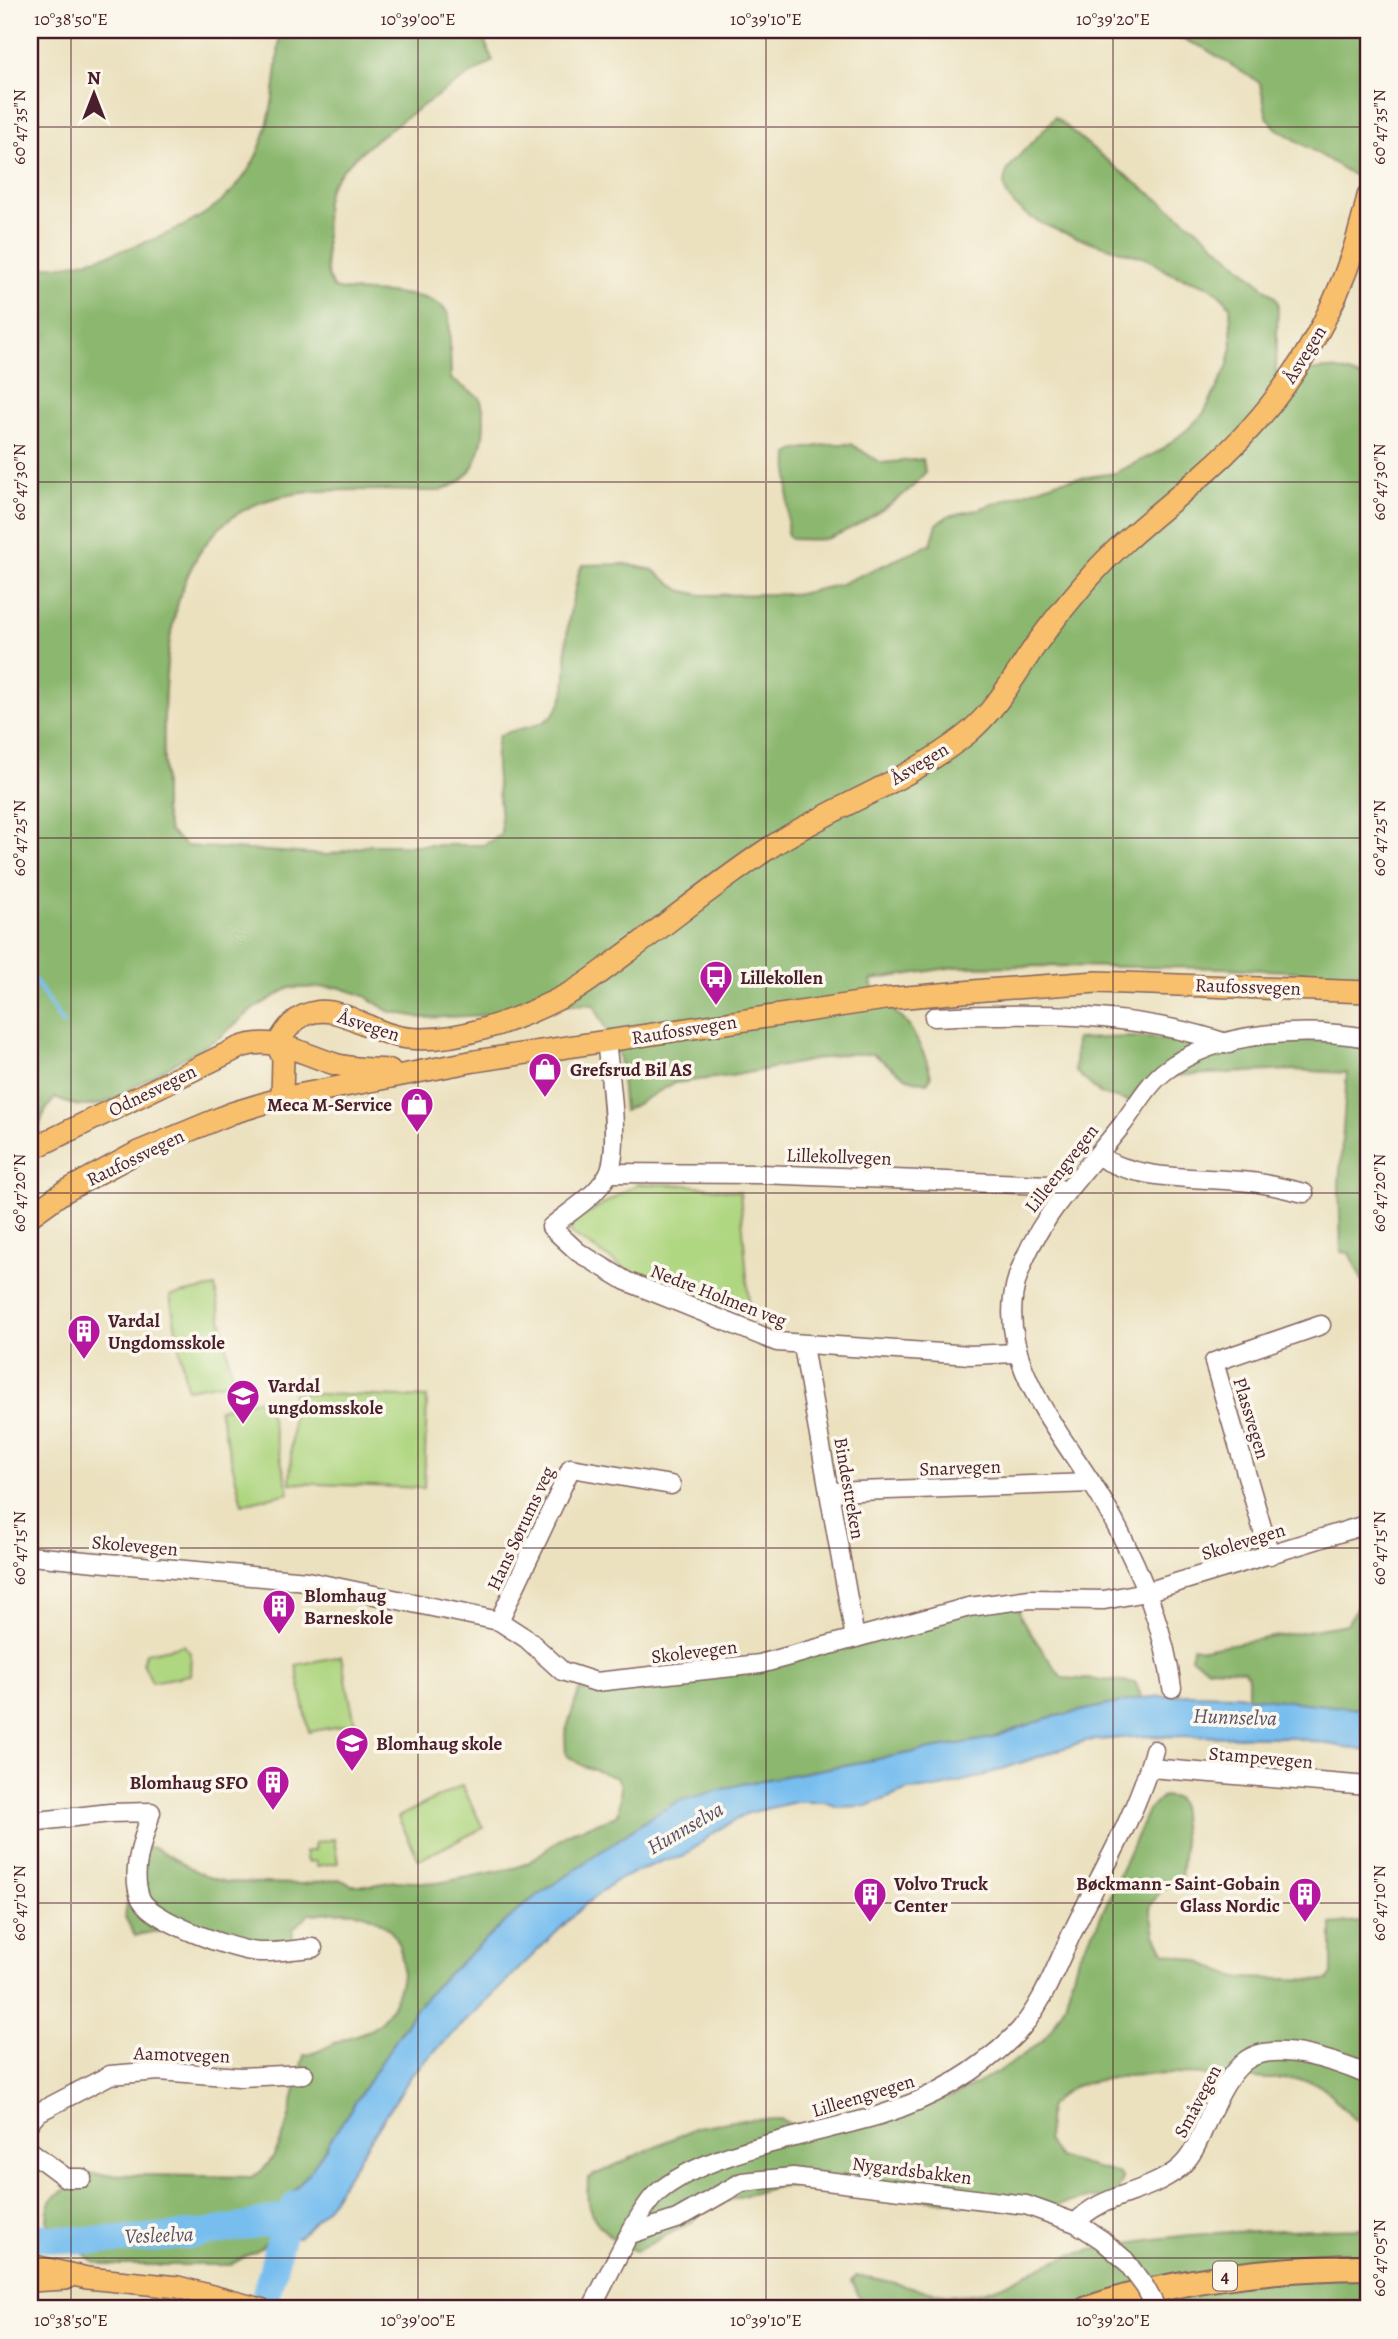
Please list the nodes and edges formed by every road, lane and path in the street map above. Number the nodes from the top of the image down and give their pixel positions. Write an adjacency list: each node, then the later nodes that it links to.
1 (1368, 196): 7 (main road, Åsvegen)
2 (1368, 992): 5 (main road, Raufossvegen)
3 (934, 1017): 6 (street)
4 (1368, 1038): 6 (street, Lilleengvegen)
5 (606, 1041): 9 (main road, Raufossvegen); 14 (street)
6 (1229, 1044): 13 (street, Lilleengvegen)
7 (277, 1045): 8 (main road, Odnesvegen); 11 (main road); 12 (main road, Odnesvegen)
8 (299, 1051): 9 (main road, Odnesvegen); 10 (main road)
9 (416, 1072): 10 (main road, Raufossvegen)
10 (307, 1093): 11 (main road, Raufossvegen)
11 (282, 1098): 17 (main road, Raufossvegen)
12 (30, 1150)
13 (1098, 1156): 15 (street, Lilleengvegen); 16 (street)
14 (610, 1173): 15 (street, Lillekollvegen); 19 (street, Nedre Holmen veg)
15 (1065, 1191): 20 (street, Lilleengvegen)
16 (1304, 1193)
17 (30, 1216)
18 (1321, 1325): 25 (street, Plassvegen)
19 (803, 1346): 20 (street, Nedre Holmen veg); 23 (street, Bindestreken)
20 (1016, 1353): 21 (street, Lilleengvegen)
21 (1091, 1483): 23 (street, Snarvegen); 27 (street, Lilleengvegen)
22 (671, 1485): 28 (street, Hans Sørums veg)
23 (829, 1492): 29 (street, Bindestreken)
24 (1368, 1524): 25 (street, Skolevegen)
25 (1270, 1555): 27 (street, Skolevegen)
26 (30, 1556): 28 (street, Skolevegen)
27 (1146, 1592): 29 (street, Skolevegen); 30 (street, Lilleengvegen)
28 (499, 1621): 29 (street, Skolevegen)
29 (855, 1638)
30 (1171, 1688)
31 (1154, 1750): 32 (street, Lilleengvegen)
32 (1150, 1768): 33 (street, Stampevegen); 42 (street, Lilleengvegen)
33 (1368, 1786)
34 (30, 1822): 35 (street)
35 (313, 1948)
36 (304, 2074): 38 (street, Aamotvegen)
37 (1368, 2075): 41 (street, Småvegen)
38 (30, 2122)
39 (30, 2151): 40 (street)
40 (82, 2178)
41 (1076, 2223): 42 (street, Nygardsbakken); 50 (street, Nygardsbakken, bridge)
42 (631, 2234): 48 (street, Lilleengvegen)
43 (30, 2265): 45 (main road)
44 (1368, 2267): 49 (highway, 4)
45 (87, 2278): 46 (main road); 47 (main road)
46 (30, 2281)
47 (261, 2309)
48 (591, 2309)
49 (1087, 2309)
50 (1157, 2309)

